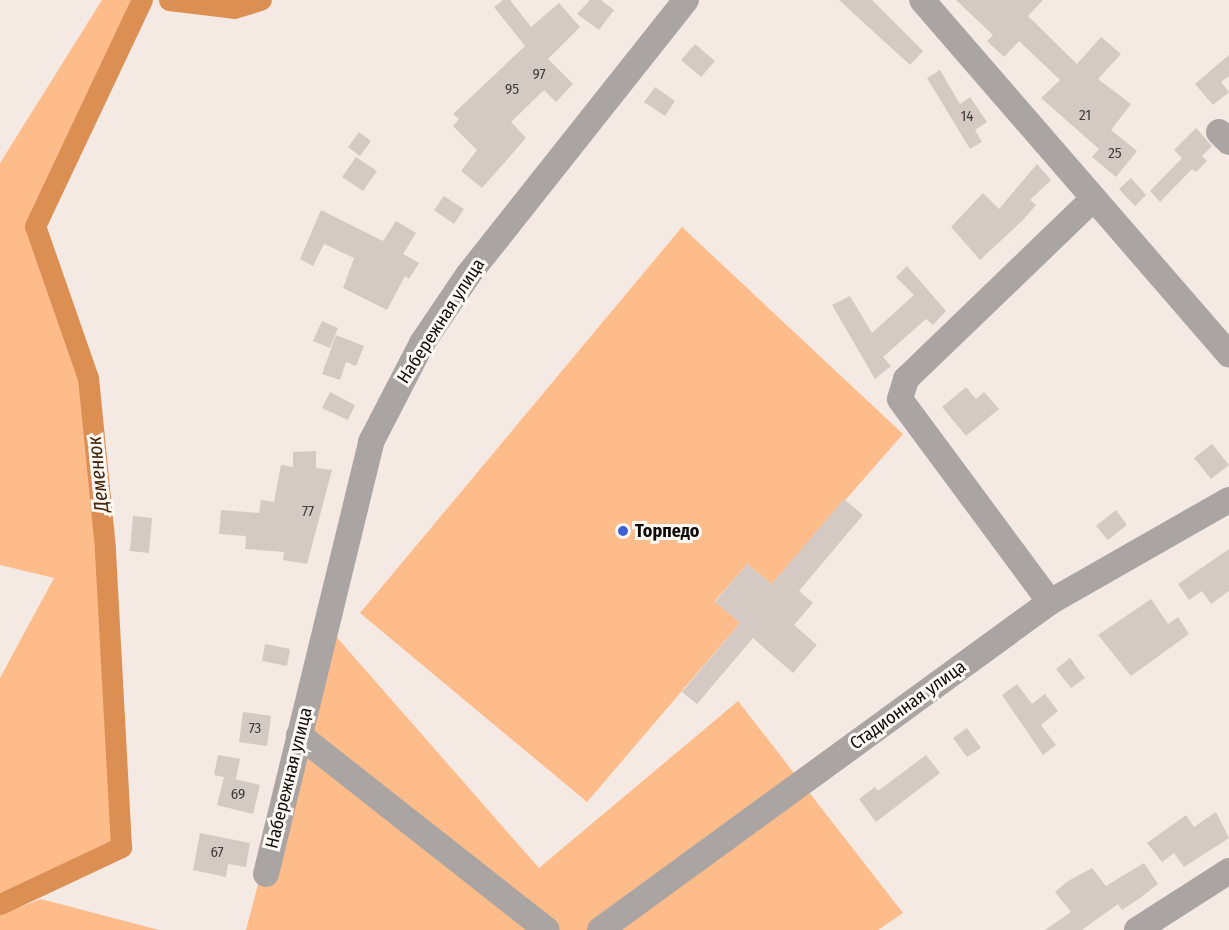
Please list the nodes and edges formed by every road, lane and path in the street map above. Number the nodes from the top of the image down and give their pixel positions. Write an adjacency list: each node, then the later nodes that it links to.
1 (686, 0): 7 (street, Набережная улица)
2 (922, 0): 3 (street)
3 (1093, 199): 4 (street); 6 (street)
4 (1229, 354)
5 (1229, 500): 6 (street, Стадионная улица)
6 (1050, 602): 11 (street, Стадионная улица)
7 (299, 735): 9 (street, Набережная улица); 10 (street)
8 (1229, 871): 12 (street)
9 (266, 874)
10 (547, 930)
11 (600, 930)
12 (1137, 930)

